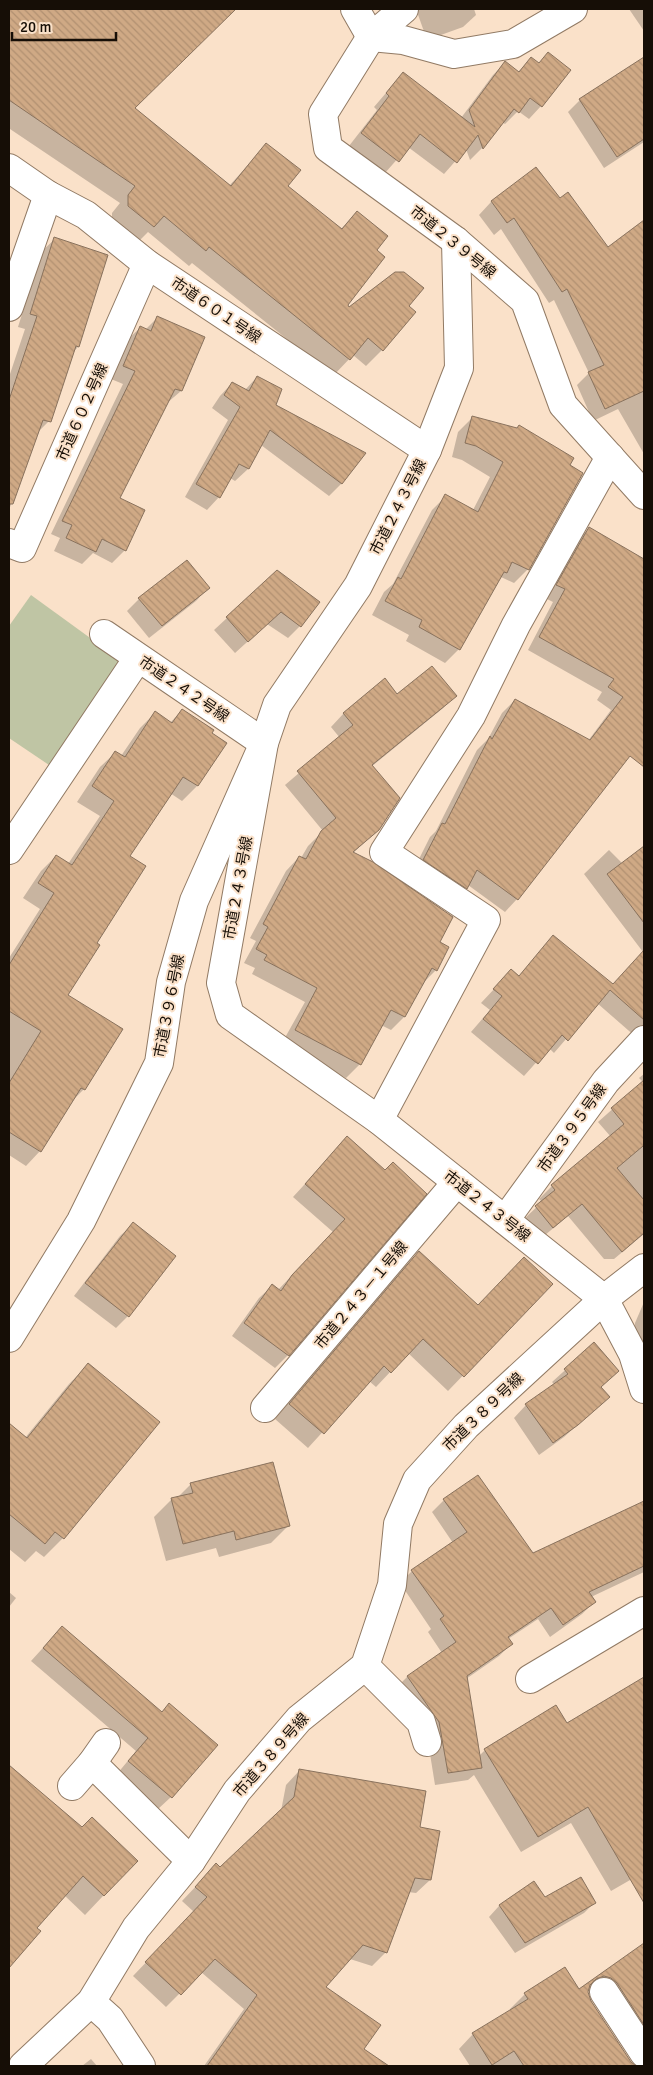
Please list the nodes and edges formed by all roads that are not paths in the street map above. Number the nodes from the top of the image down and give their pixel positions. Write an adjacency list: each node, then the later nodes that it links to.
1 (355, 9): 4 (street)
2 (404, 9): 4 (street, 市道２３９号線)
3 (573, 9): 4 (street)
4 (371, 37): 7 (street, 市道２３９号線)
5 (9, 168): 6 (street, 市道６０１号線)
6 (48, 194): 8 (street, 市道６０１号線); 9 (street)
7 (456, 241): 10 (street, 市道２４３号線); 11 (street, 市道２３９号線)
8 (147, 264): 10 (street, 市道６０１号線); 13 (street, 市道６０２号線)
9 (9, 306)
10 (427, 450): 16 (street, 市道２４３号線)
11 (610, 457): 12 (street, 市道２３９号線); 19 (street)
12 (644, 495)
13 (9, 543)
14 (104, 634): 15 (street, 市道２４２号線)
15 (138, 658): 16 (street, 市道２４２号線); 17 (street)
16 (264, 743): 19 (street, 市道２４３号線); 24 (street, 市道３９６号線)
17 (9, 850)
18 (644, 1040): 21 (street, 市道３９５号線)
19 (378, 1120): 20 (street, 市道２４３号線)
20 (457, 1182): 21 (street, 市道２４３号線); 26 (street, 市道２４３－１号線)
21 (505, 1220): 23 (street, 市道２４３号線)
22 (644, 1268): 23 (street, 市道３８９号線)
23 (604, 1299): 25 (street, 市道２４３号線); 28 (street, 市道３８９号線)
24 (9, 1338)
25 (644, 1389)
26 (265, 1408)
27 (644, 1611): 29 (street)
28 (365, 1666): 30 (street); 32 (street, 市道３８９号線)
29 (530, 1679)
30 (427, 1742)
31 (72, 1786): 32 (street)
32 (191, 1861): 34 (street, 市道３８９号線)
33 (604, 1992): 35 (street)
34 (91, 2002): 36 (street, 市道３８９号線); 37 (street)
35 (644, 2053)
36 (23, 2066)
37 (142, 2066)

